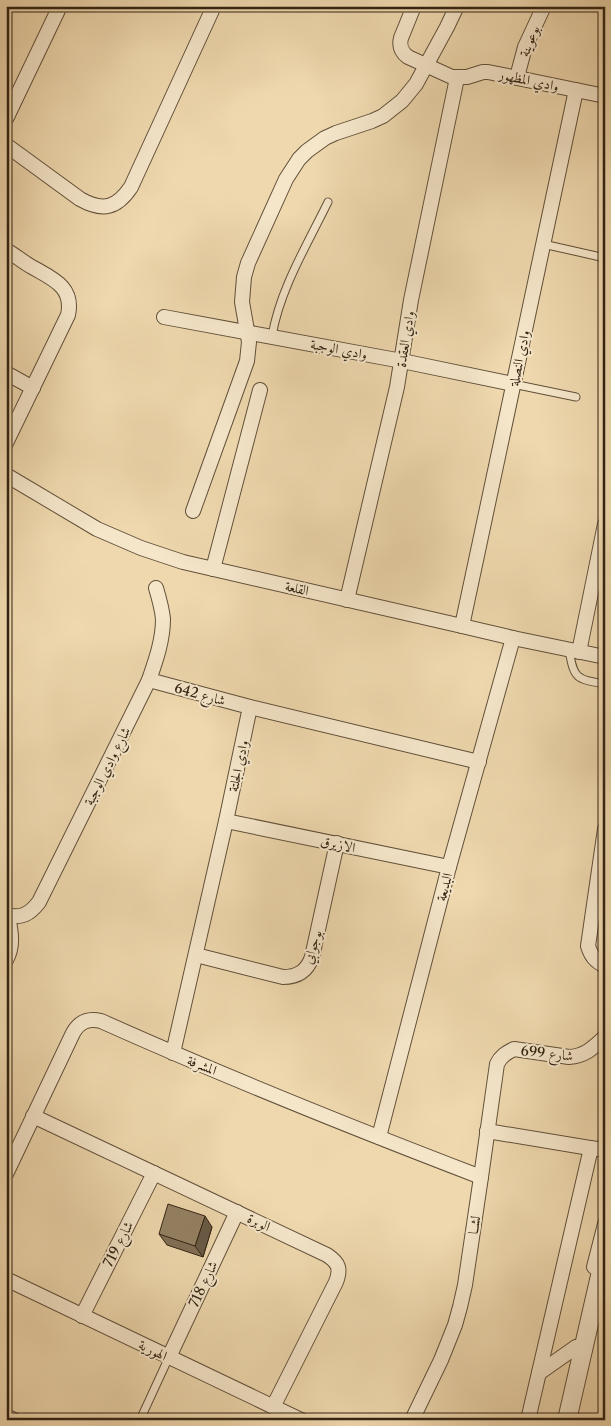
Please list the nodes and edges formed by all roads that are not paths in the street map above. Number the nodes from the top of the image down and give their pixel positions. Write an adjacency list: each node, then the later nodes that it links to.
1 (60, 6): 11 (street)
2 (214, 6): 12 (street)
3 (414, 6): 6 (street)
4 (457, 6): 6 (street)
5 (544, 6): 7 (street, بوعوينة)
6 (426, 66): 8 (street); 18 (street)
7 (517, 77): 8 (street, وادي المظهور); 9 (street, وادي المظهور)
8 (457, 78): 20 (street, وادي العقدة)
9 (576, 90): 10 (street, وادي المظهور); 14 (street, وادي النصلة)
10 (605, 96)
11 (6, 119)
12 (6, 146)
13 (328, 202): 19 (lane)
14 (543, 244): 16 (lane); 22 (street, وادي النصلة)
15 (6, 250): 23 (street)
16 (605, 258)
17 (164, 317): 18 (street, وادي الوجبة)
18 (247, 332): 19 (street, وادي الوجبة); 28 (street)
19 (272, 336): 20 (street, وادي الوجبة)
20 (402, 361): 22 (street, وادي الوجبة); 32 (street, وادي العقدة)
21 (6, 373): 23 (street)
22 (513, 384): 25 (lane); 33 (street, وادي النصلة)
23 (33, 388): 26 (street)
24 (260, 390): 30 (street)
25 (576, 397)
26 (6, 443)
27 (6, 475): 30 (street, القلعة)
28 (193, 512)
29 (605, 524): 35 (street)
30 (213, 569): 32 (street, القلعة)
31 (156, 588): 37 (street, شارع وادي الوجبة)
32 (347, 600): 33 (street, القلعة)
33 (462, 626): 34 (street, القلعة)
34 (513, 638): 35 (street, القلعة); 40 (street, البديعة)
35 (574, 651): 36 (street, القلعة); 38 (lane)
36 (605, 657)
37 (149, 680): 39 (street, شارع 642); 45 (street, شارع وادي الوجبة)
38 (605, 684)
39 (250, 707): 40 (street); 41 (street, وادي الجلتة)
40 (478, 762): 44 (street, البديعة)
41 (226, 821): 43 (street, الازيرق); 46 (street, وادي الجلتة)
42 (605, 829): 48 (street)
43 (337, 844): 44 (street, الازيرق); 46 (street, بوجوابي)
44 (449, 867): 53 (street, البديعة)
45 (7, 916): 47 (street)
46 (196, 955): 50 (street, وادي الجلتة)
47 (6, 960)
48 (605, 966)
49 (605, 1037): 52 (street, شارع 699)
50 (174, 1054): 51 (street, المشرفة); 53 (street, المشرفة)
51 (34, 1116): 55 (street, الوبرة); 56 (street, المشرفة)
52 (487, 1131): 54 (street); 57 (street, لشــا)
53 (379, 1137): 57 (street, المشرفة)
54 (599, 1150): 66 (street)
55 (154, 1173): 58 (street, الوبرة); 63 (street, شارع 719)
56 (6, 1174)
57 (481, 1177): 72 (street, لشــا)
58 (236, 1212): 65 (street, شارع 718); 67 (street, الوبرة)
59 (605, 1224): 64 (street)
60 (605, 1254): 75 (street)
61 (6, 1279): 63 (street, الهورية)
62 (605, 1283): 76 (street)
63 (82, 1316): 65 (street, الهورية)
64 (576, 1347): 66 (street); 74 (street)
65 (169, 1357): 67 (street, الهورية); 70 (lane)
66 (539, 1373): 73 (street)
67 (273, 1407): 71 (street, الهورية)
68 (6, 1416): 69 (street)
69 (14, 1420)
70 (140, 1420)
71 (301, 1420)
72 (412, 1420)
73 (528, 1420)
74 (558, 1420)
75 (567, 1420)
76 (574, 1420)

